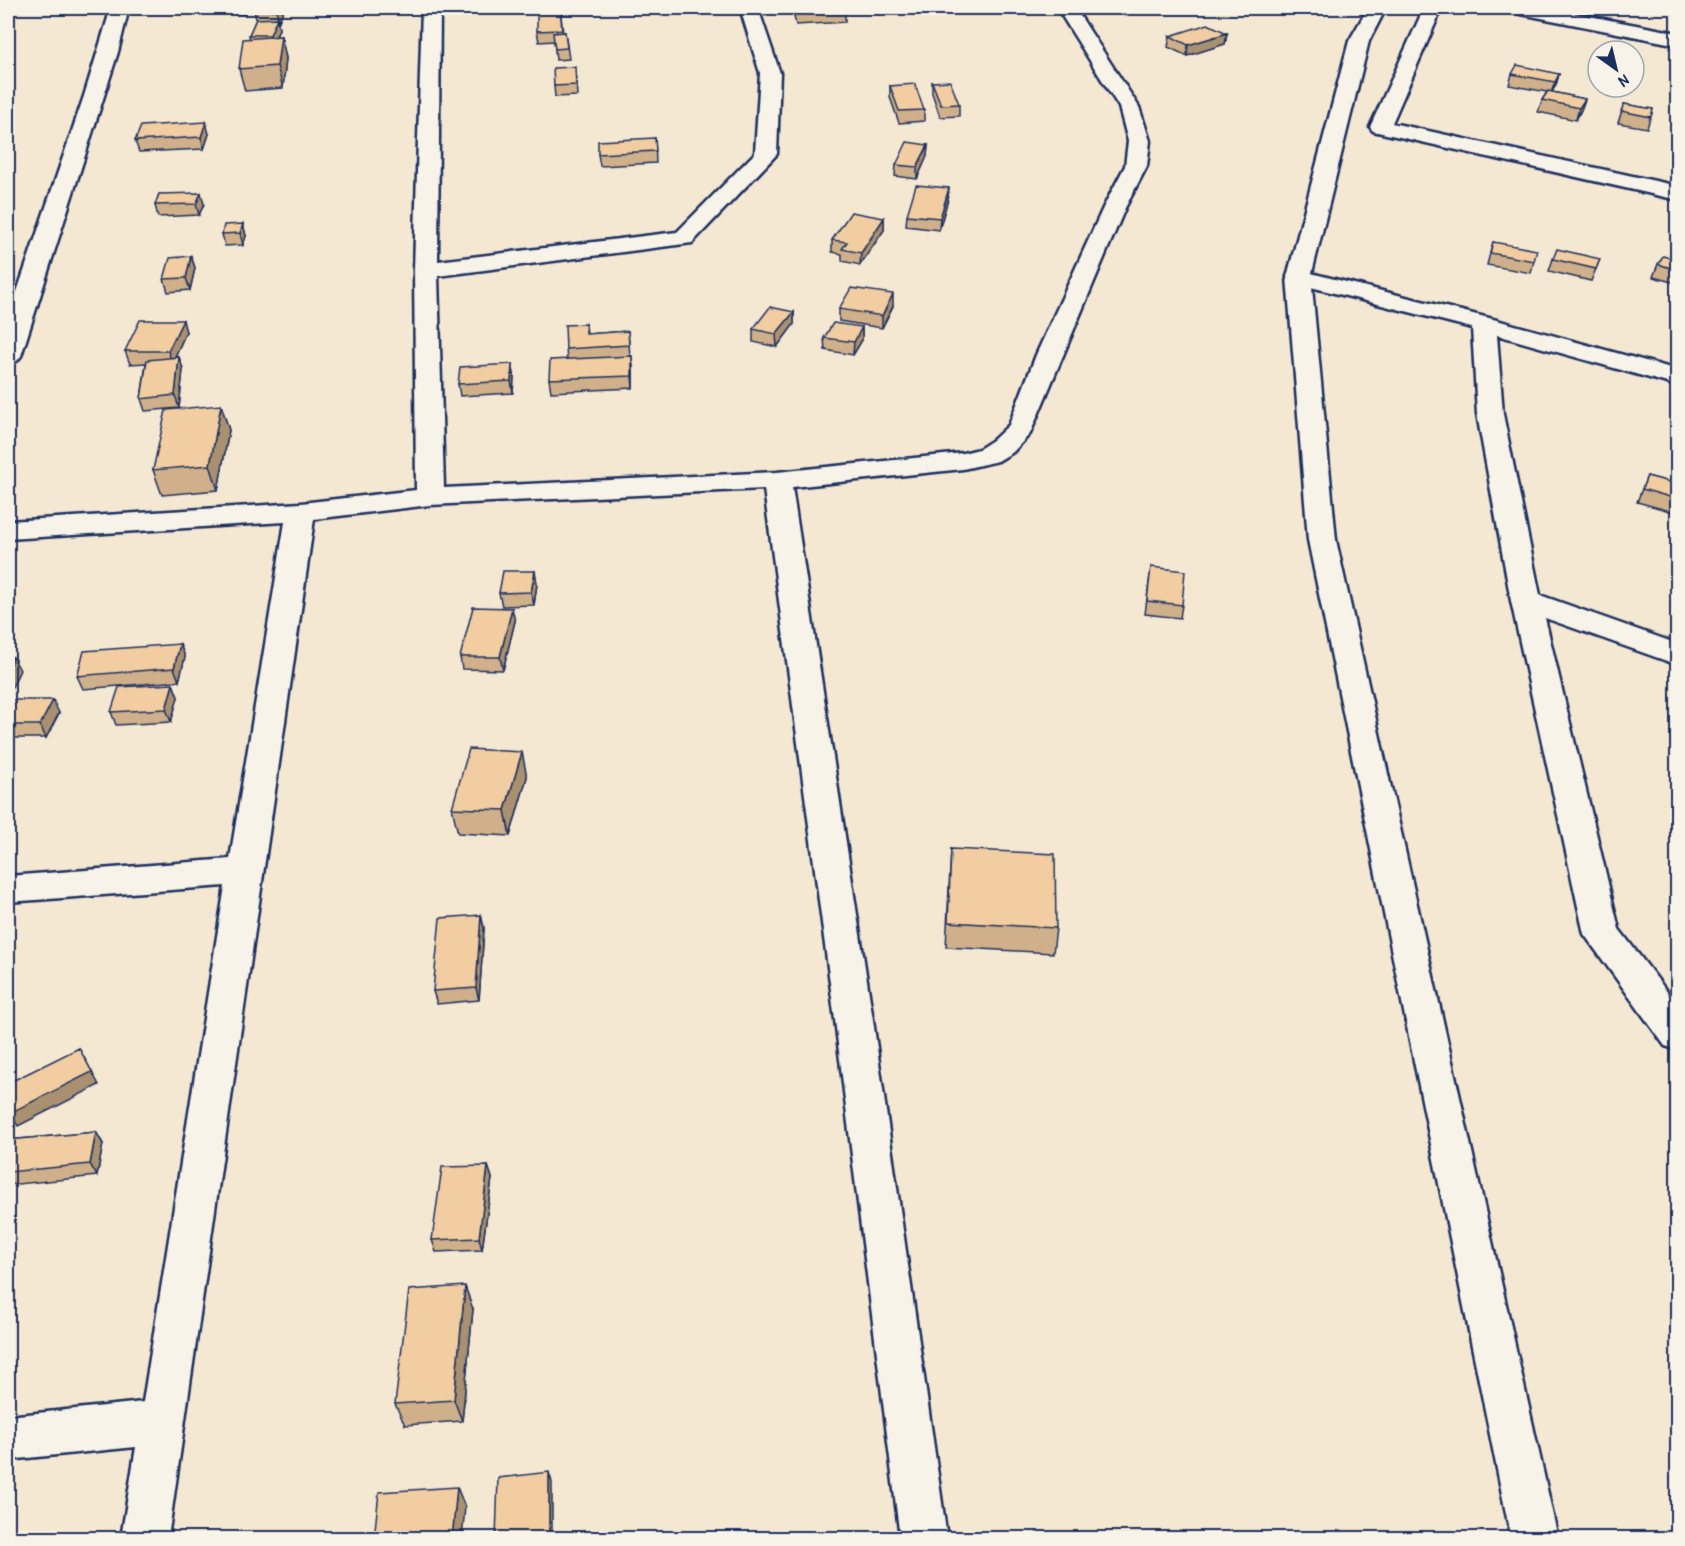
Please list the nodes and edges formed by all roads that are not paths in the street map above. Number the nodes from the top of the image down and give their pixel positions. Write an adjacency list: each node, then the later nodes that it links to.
1 (120, 8): 12 (street)
2 (431, 8): 10 (street)
3 (749, 8): 10 (street)
4 (1066, 8): 16 (street)
5 (1377, 8): 11 (street)
6 (1433, 8): 9 (street)
7 (1521, 8): 8 (street)
8 (1677, 39)
9 (1677, 193)
10 (426, 270): 17 (street)
11 (1299, 277): 13 (street); 29 (street)
12 (18, 287): 14 (street)
13 (1484, 324): 15 (street); 20 (street)
14 (8, 356)
15 (1677, 378)
16 (777, 480): 17 (street); 28 (street)
17 (430, 497): 18 (street)
18 (302, 512): 19 (street); 22 (street)
19 (8, 530)
20 (1526, 601): 21 (street); 24 (street)
21 (1677, 654)
22 (244, 871): 23 (street); 25 (street)
23 (8, 889)
24 (1677, 1035)
25 (163, 1422): 26 (street); 27 (street)
26 (8, 1438)
27 (145, 1539)
28 (924, 1539)
29 (1535, 1539)

